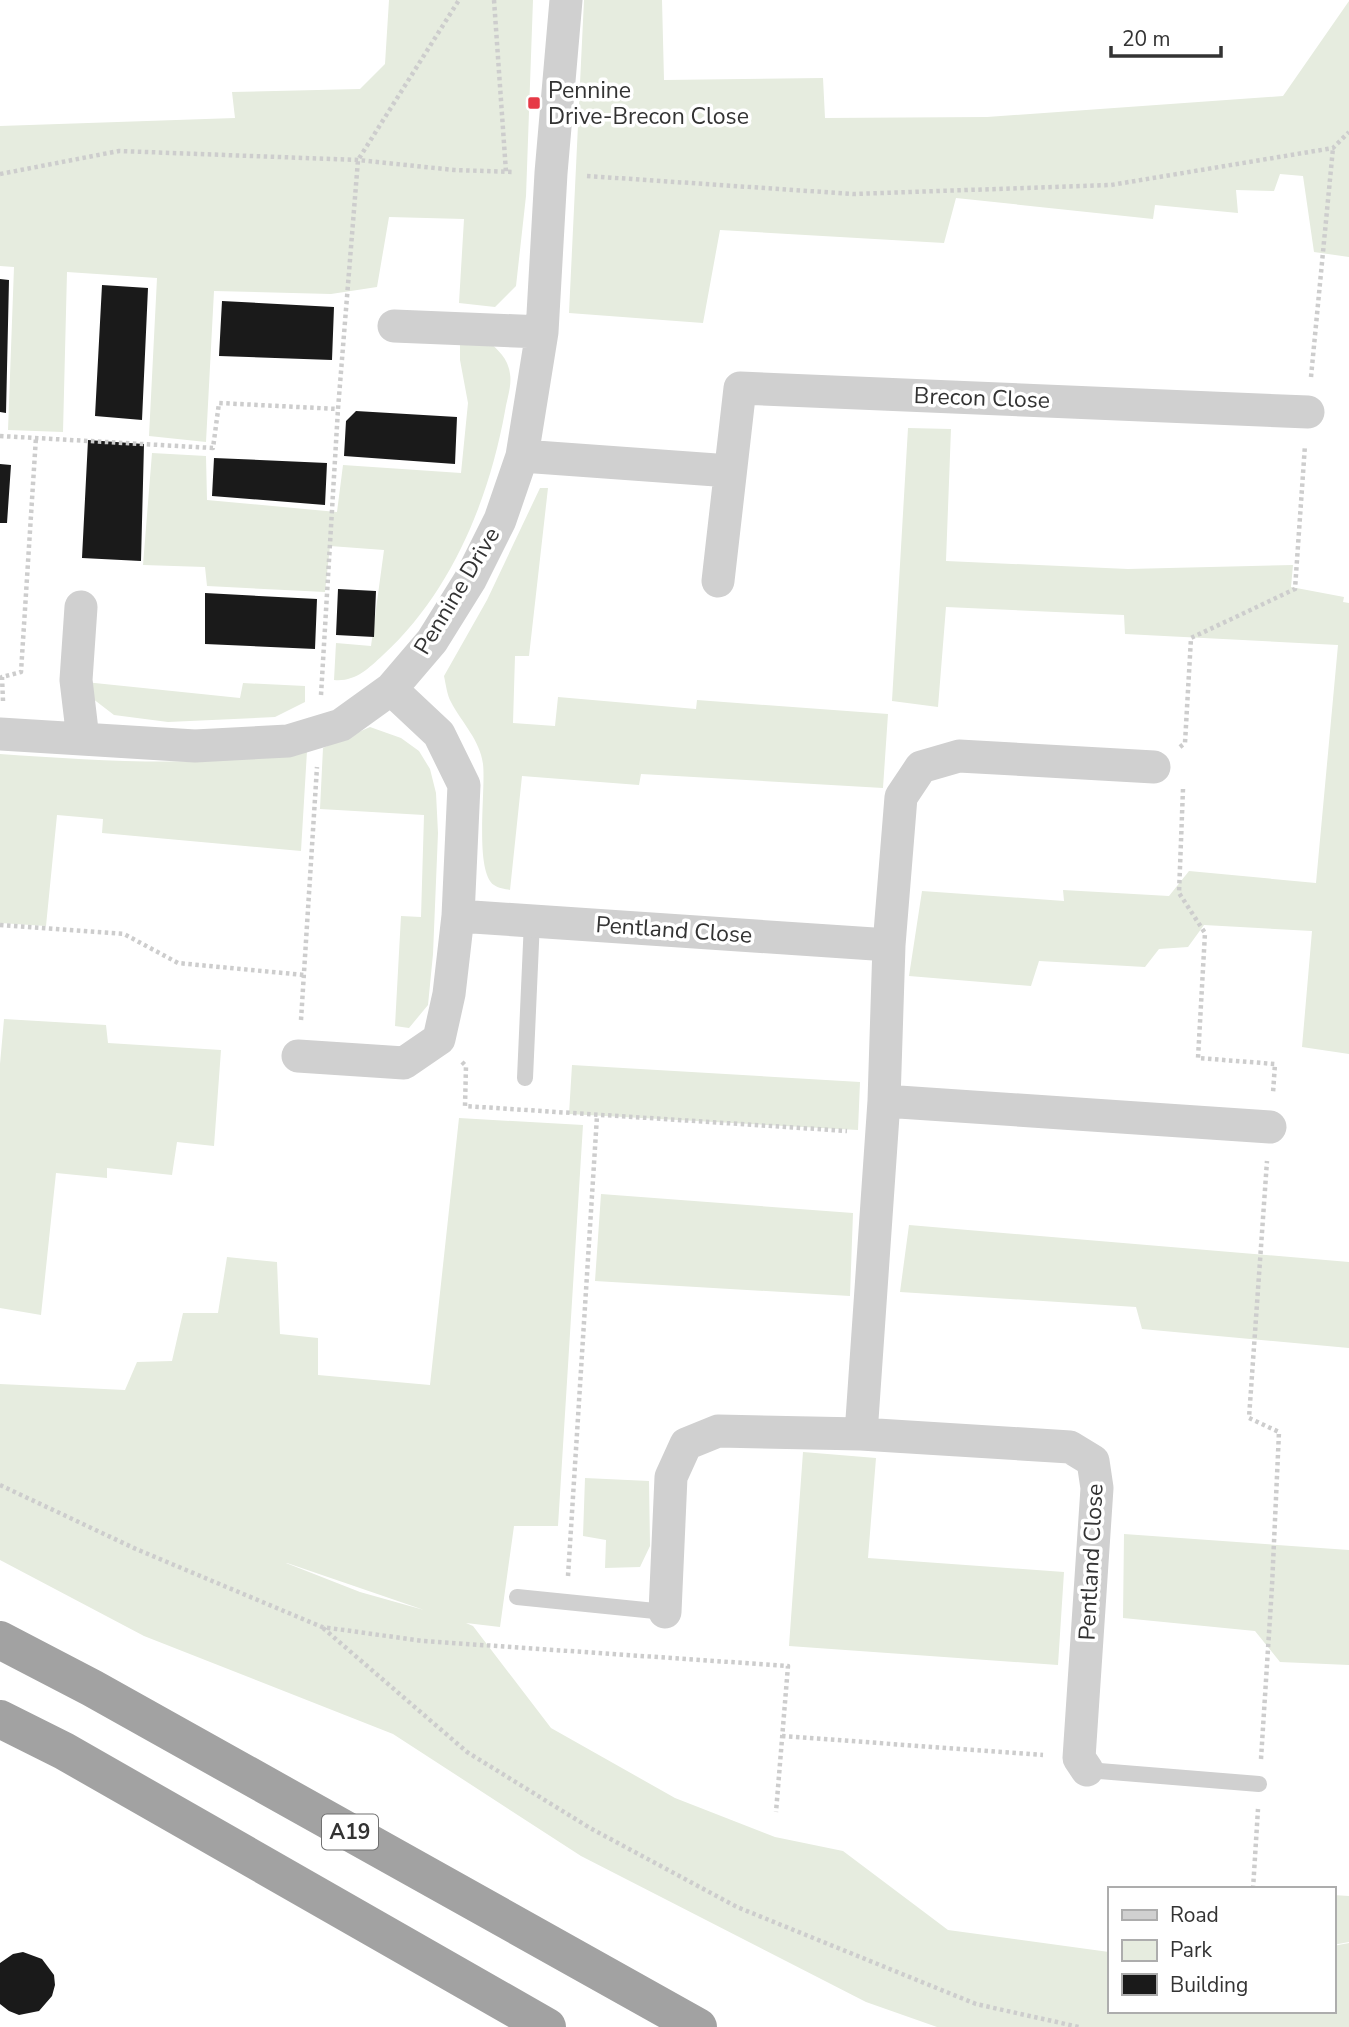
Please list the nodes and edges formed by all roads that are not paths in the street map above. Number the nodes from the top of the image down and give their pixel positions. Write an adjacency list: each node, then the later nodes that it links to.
1 (566, 0): 3 (street, Pennine Drive)
2 (394, 326): 3 (street)
3 (542, 332): 5 (street, Pennine Drive)
4 (1308, 412): 6 (street, Brecon Close)
5 (522, 456): 6 (street); 9 (street, Pennine Drive)
6 (730, 471): 7 (street, Brecon Close)
7 (718, 581)
8 (80, 607): 11 (street)
9 (391, 689): 11 (street, Pennine Drive); 13 (street)
10 (2, 734): 11 (street, Pennine Drive)
11 (83, 739)
12 (1169, 762): 15 (street)
13 (458, 916): 14 (street, Pentland Close); 16 (street)
14 (532, 921): 15 (street, Pentland Close); 17 (lane)
15 (889, 945): 18 (street)
16 (298, 1056)
17 (524, 1079)
18 (883, 1117): 19 (street); 20 (street)
19 (1270, 1127)
20 (861, 1434): 22 (street, Pentland Close); 25 (street, Pentland Close)
21 (517, 1597): 22 (lane)
22 (665, 1612)
23 (0, 1640): 28 (highway, A19)
24 (0, 1719): 27 (highway)
25 (1083, 1764): 26 (lane)
26 (1259, 1784)
27 (547, 2027)
28 (698, 2027)

